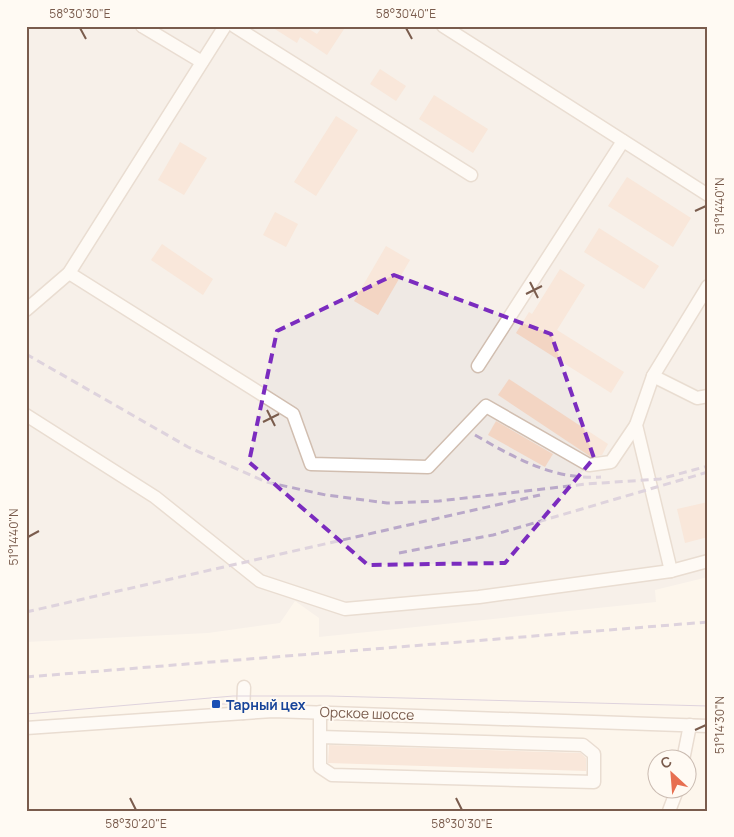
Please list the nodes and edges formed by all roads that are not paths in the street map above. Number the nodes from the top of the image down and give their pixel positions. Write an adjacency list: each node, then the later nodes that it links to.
1 (142, 26): 5 (street)
2 (225, 26): 5 (street)
3 (234, 26): 7 (street)
4 (444, 26): 6 (street)
5 (202, 62): 9 (street)
6 (623, 141): 8 (street); 12 (street)
7 (470, 175)
8 (708, 195)
9 (69, 273): 11 (street); 16 (street)
10 (708, 286): 13 (street)
11 (26, 310)
12 (478, 366)
13 (653, 376): 14 (street); 16 (street)
14 (708, 396)
15 (26, 415): 18 (street)
16 (636, 425): 18 (street)
17 (708, 561): 18 (street)
18 (671, 571)
19 (244, 687): 21 (street)
20 (320, 712): 21 (street, Орское шоссе); 22 (street, Орское шоссе); 25 (street)
21 (243, 713): 24 (street, Орское шоссе)
22 (690, 725): 23 (street, Орское шоссе); 26 (street)
23 (708, 726)
24 (26, 728)
25 (320, 737): 25 (street)
26 (685, 750)

